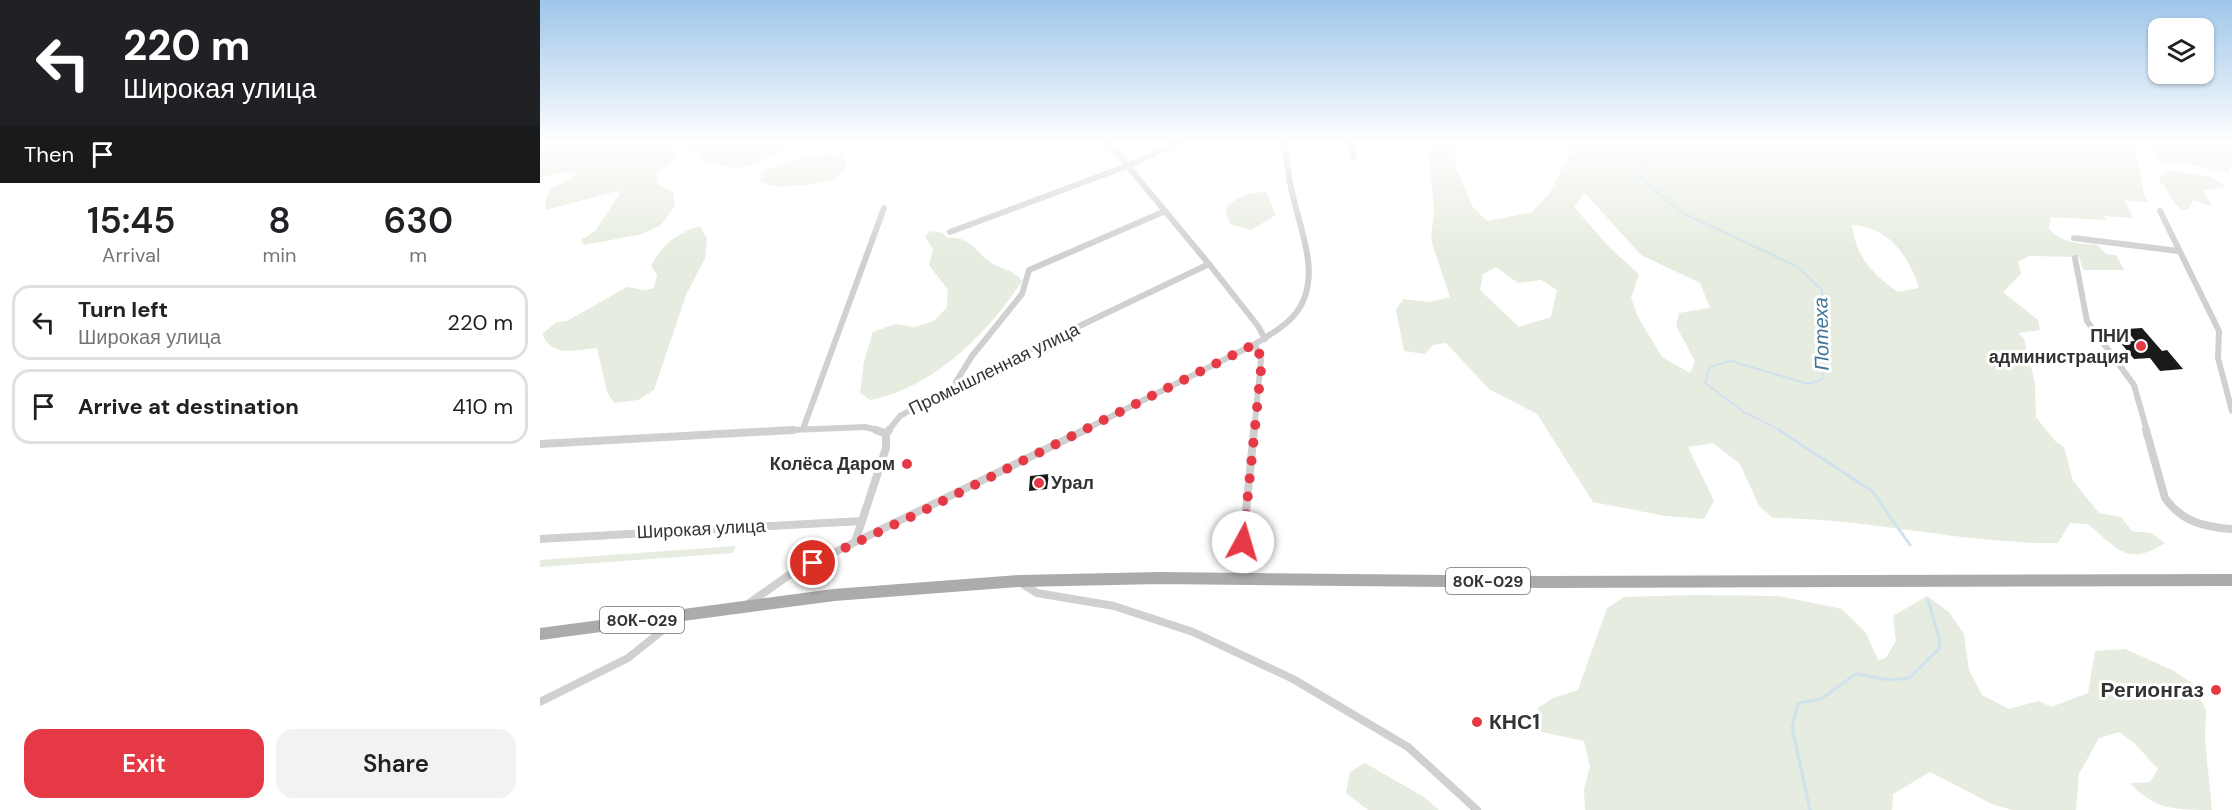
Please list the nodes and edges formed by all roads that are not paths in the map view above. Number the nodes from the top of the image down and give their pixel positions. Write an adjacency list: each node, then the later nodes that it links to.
1 (1093, 179): 7 (street)
2 (1137, 179): 6 (street)
3 (1289, 179): 12 (street)
4 (884, 208): 18 (street)
5 (2160, 211): 9 (street)
6 (1163, 212): 11 (street); 16 (street)
7 (950, 232)
8 (2074, 238): 9 (street)
9 (2178, 251): 14 (street)
10 (2075, 258): 22 (street)
11 (1209, 264): 12 (street); 16 (street, Промышленная улица)
12 (1265, 339): 13 (street)
13 (1255, 344): 24 (street); 25 (street)
14 (2223, 382): 15 (street); 17 (street)
15 (2232, 383)
16 (954, 386): 19 (street, Промышленная улица)
17 (2232, 411)
18 (803, 429): 19 (street); 20 (street)
19 (886, 434): 21 (street)
20 (540, 444)
21 (862, 521): 23 (street, Широкая улица); 24 (street)
22 (2232, 529)
23 (540, 539)
24 (855, 542): 28 (street)
25 (1243, 542)
26 (2232, 580): 27 (main road, 80К-029)
27 (1019, 581): 28 (main road, 80К-029); 32 (street)
28 (745, 606): 29 (main road, 80К-029)
29 (681, 615): 30 (main road, 80К-029); 31 (street)
30 (540, 634)
31 (540, 702)
32 (1477, 810)

